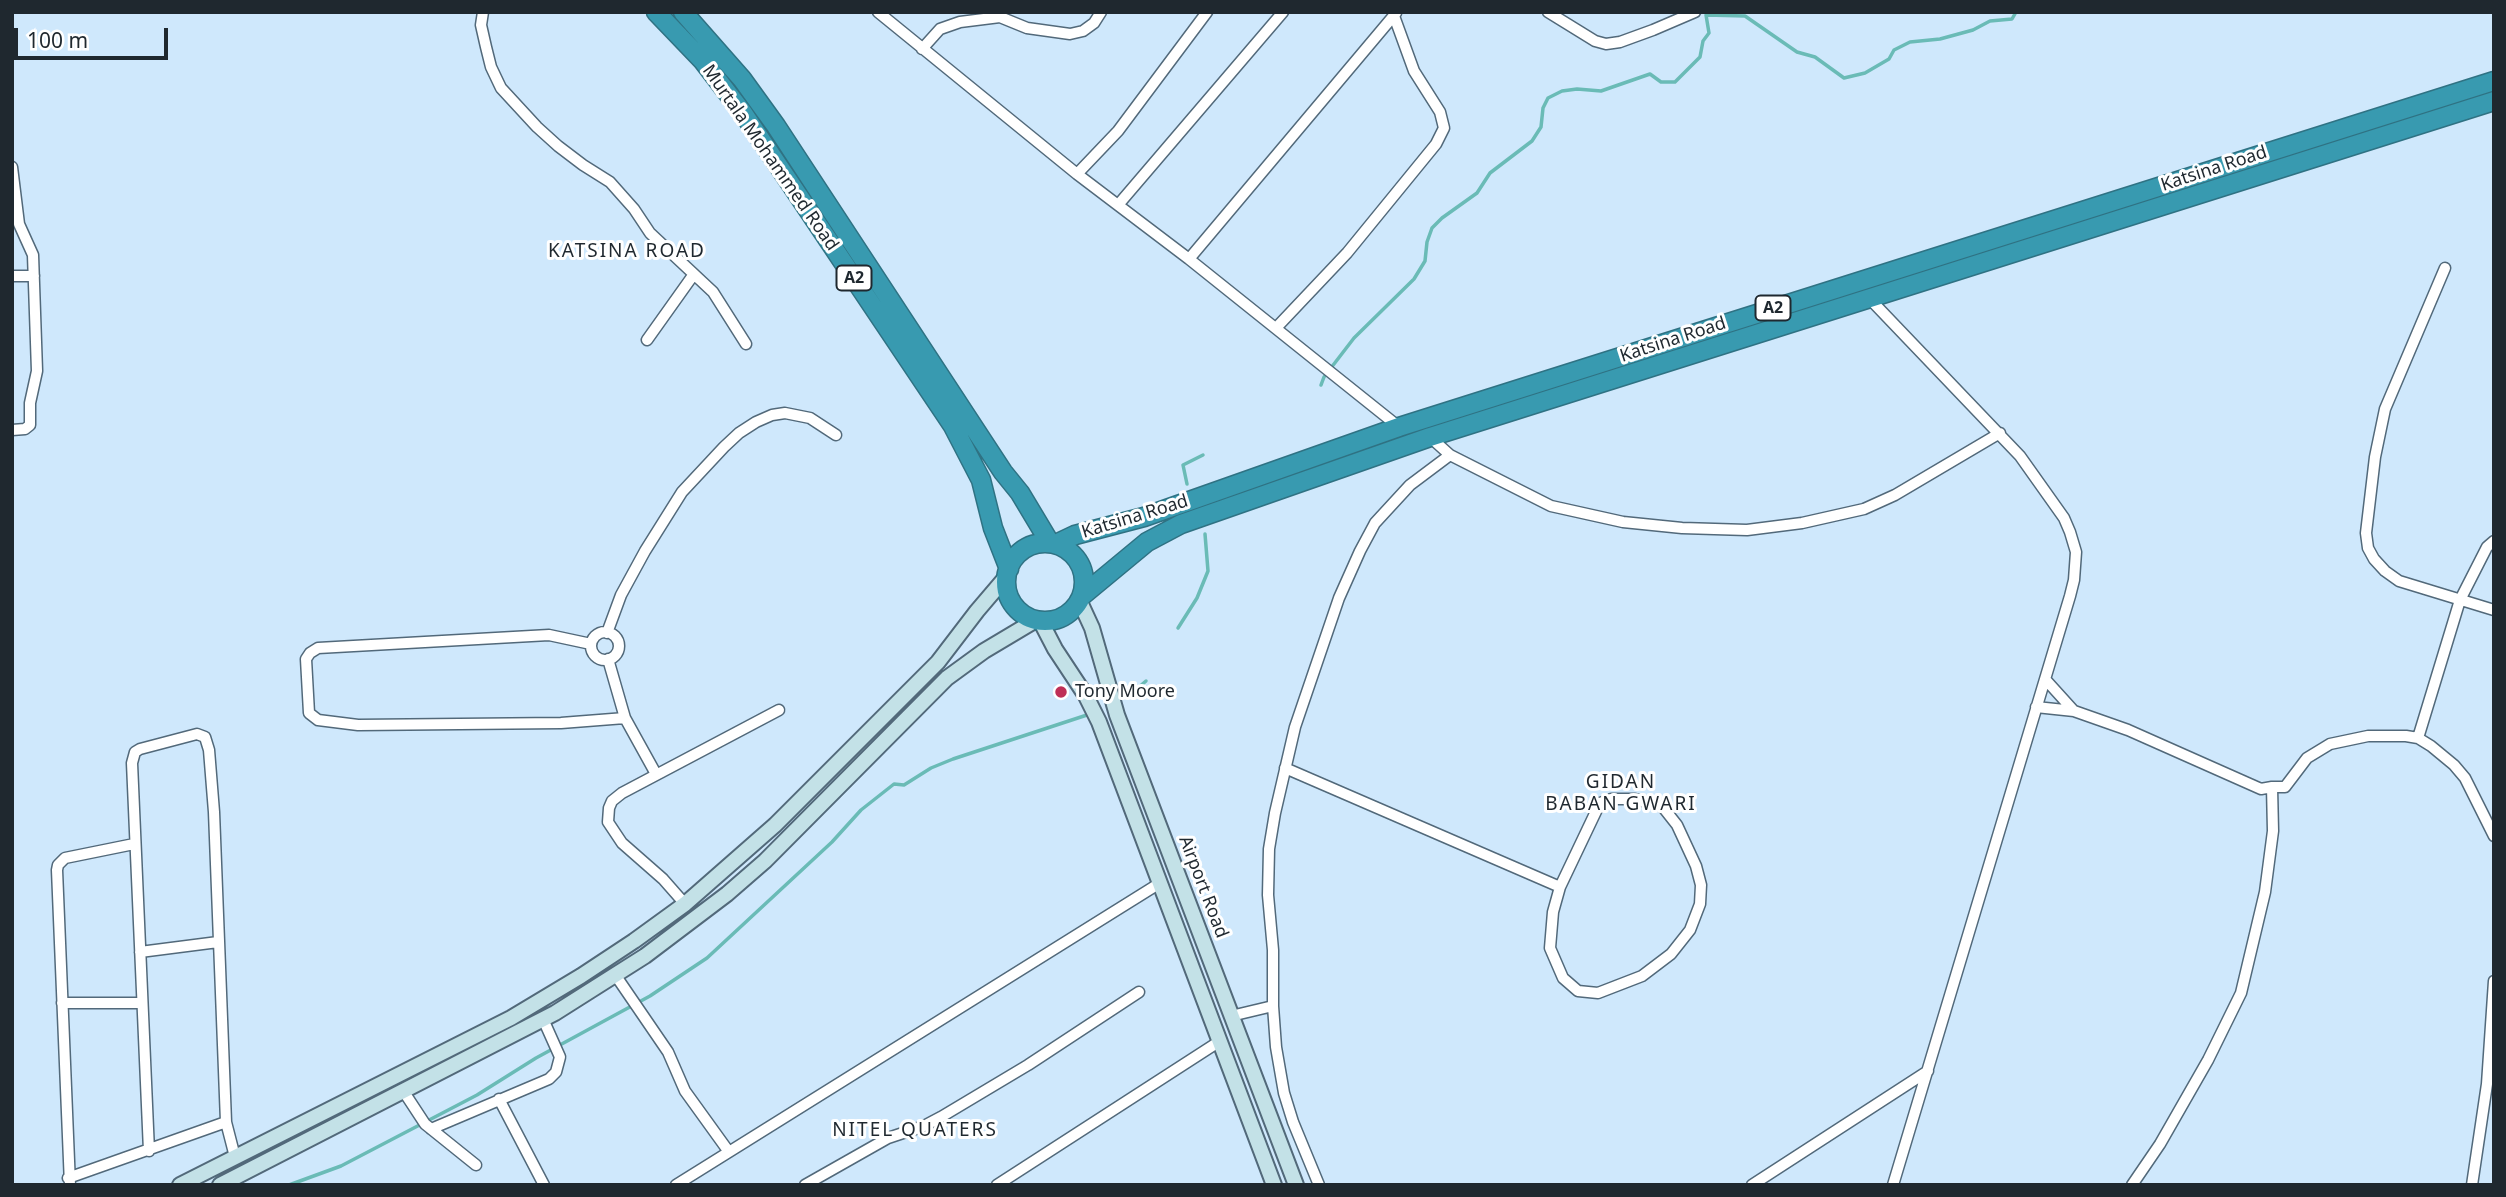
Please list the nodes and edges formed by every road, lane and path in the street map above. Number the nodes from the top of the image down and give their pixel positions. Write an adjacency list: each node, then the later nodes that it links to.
1 (482, 12): 19 (street)
2 (656, 12): 35 (highway, Murtala Mohammed Road / A2)
3 (683, 12): 34 (highway, Murtala Mohammed Road / A2)
4 (878, 12): 11 (street)
5 (1101, 12): 11 (street)
6 (1207, 12): 15 (street)
7 (1283, 12): 16 (street)
8 (1548, 12): 9 (street)
9 (1695, 12)
10 (1395, 14): 17 (street); 24 (street)
11 (922, 49): 15 (street)
12 (2494, 81): 22 (highway, Katsina Road / A2)
13 (2494, 101): 23 (highway, Katsina Road / A2)
14 (12, 167): 21 (street)
15 (1077, 174): 16 (street)
16 (1118, 205): 17 (street)
17 (1189, 259): 24 (street)
18 (2445, 268): 37 (street)
19 (694, 274): 25 (street); 26 (street)
20 (12, 276): 21 (street)
21 (34, 276): 28 (street)
22 (1860, 281): 23 (street); 27 (highway, Katsina Road / A2)
23 (1868, 300): 29 (street); 31 (highway, Katsina Road / A2)
24 (1276, 328): 27 (street)
25 (647, 340)
26 (746, 344)
27 (1399, 427): 34 (highway, Katsina Road / A2)
28 (12, 430)
29 (2000, 433): 32 (street); 43 (street)
30 (836, 435): 40 (street)
31 (1430, 438): 32 (street); 36 (highway, Katsina Road / A2)
32 (1450, 455): 49 (street)
33 (2494, 541): 37 (street)
34 (1053, 543): 35 (highway, A2); 36 (highway, A2)
35 (1007, 573): 39 (highway, A2); 56 (main road)
36 (1082, 598): 39 (highway, A2); 65 (main road, Airport Road)
37 (2460, 600): 38 (street); 48 (street)
38 (2494, 610)
39 (1038, 621): 54 (main road); 59 (main road)
40 (607, 633): 41 (street); 42 (street)
41 (591, 644): 42 (street); 47 (street)
42 (608, 659): 47 (street)
43 (2045, 678): 44 (street); 46 (street)
44 (2036, 707): 46 (street); 68 (street)
45 (779, 710): 50 (street)
46 (2074, 710): 51 (street)
47 (625, 718): 50 (street)
48 (2418, 738): 51 (street); 52 (street)
49 (1285, 768): 55 (street); 64 (street)
50 (656, 774): 56 (street)
51 (2272, 787): 89 (street)
52 (2494, 836)
53 (134, 844): 57 (street); 58 (street); 62 (street)
54 (1160, 883): 67 (main road); 74 (street)
55 (1560, 887): 55 (street)
56 (685, 904): 75 (main road)
57 (218, 942): 58 (street); 71 (street)
58 (141, 952): 63 (street)
59 (616, 976): 66 (main road); 74 (street)
60 (2494, 981): 90 (street)
61 (1139, 992): 82 (street)
62 (62, 1003): 63 (street); 77 (street)
63 (141, 1003): 73 (street)
64 (1273, 1006): 65 (street); 86 (street)
65 (1231, 1016): 85 (main road, Airport Road)
66 (543, 1019): 69 (main road); 70 (street)
67 (1220, 1041): 83 (street); 84 (main road)
68 (1927, 1071): 87 (street); 88 (street)
69 (404, 1092): 72 (street); 79 (main road)
70 (499, 1099): 72 (street); 80 (street)
71 (226, 1122): 73 (street); 75 (street)
72 (425, 1123): 76 (street)
73 (149, 1151): 77 (street)
74 (729, 1152): 81 (street)
75 (235, 1157): 78 (main road)
76 (476, 1165)
77 (69, 1181)
78 (180, 1185)
79 (220, 1185)
80 (544, 1185)
81 (676, 1185)
82 (804, 1185)
83 (997, 1185)
84 (1274, 1185)
85 (1296, 1185)
86 (1319, 1185)
87 (1752, 1185)
88 (1894, 1185)
89 (2132, 1185)
90 (2472, 1185)

